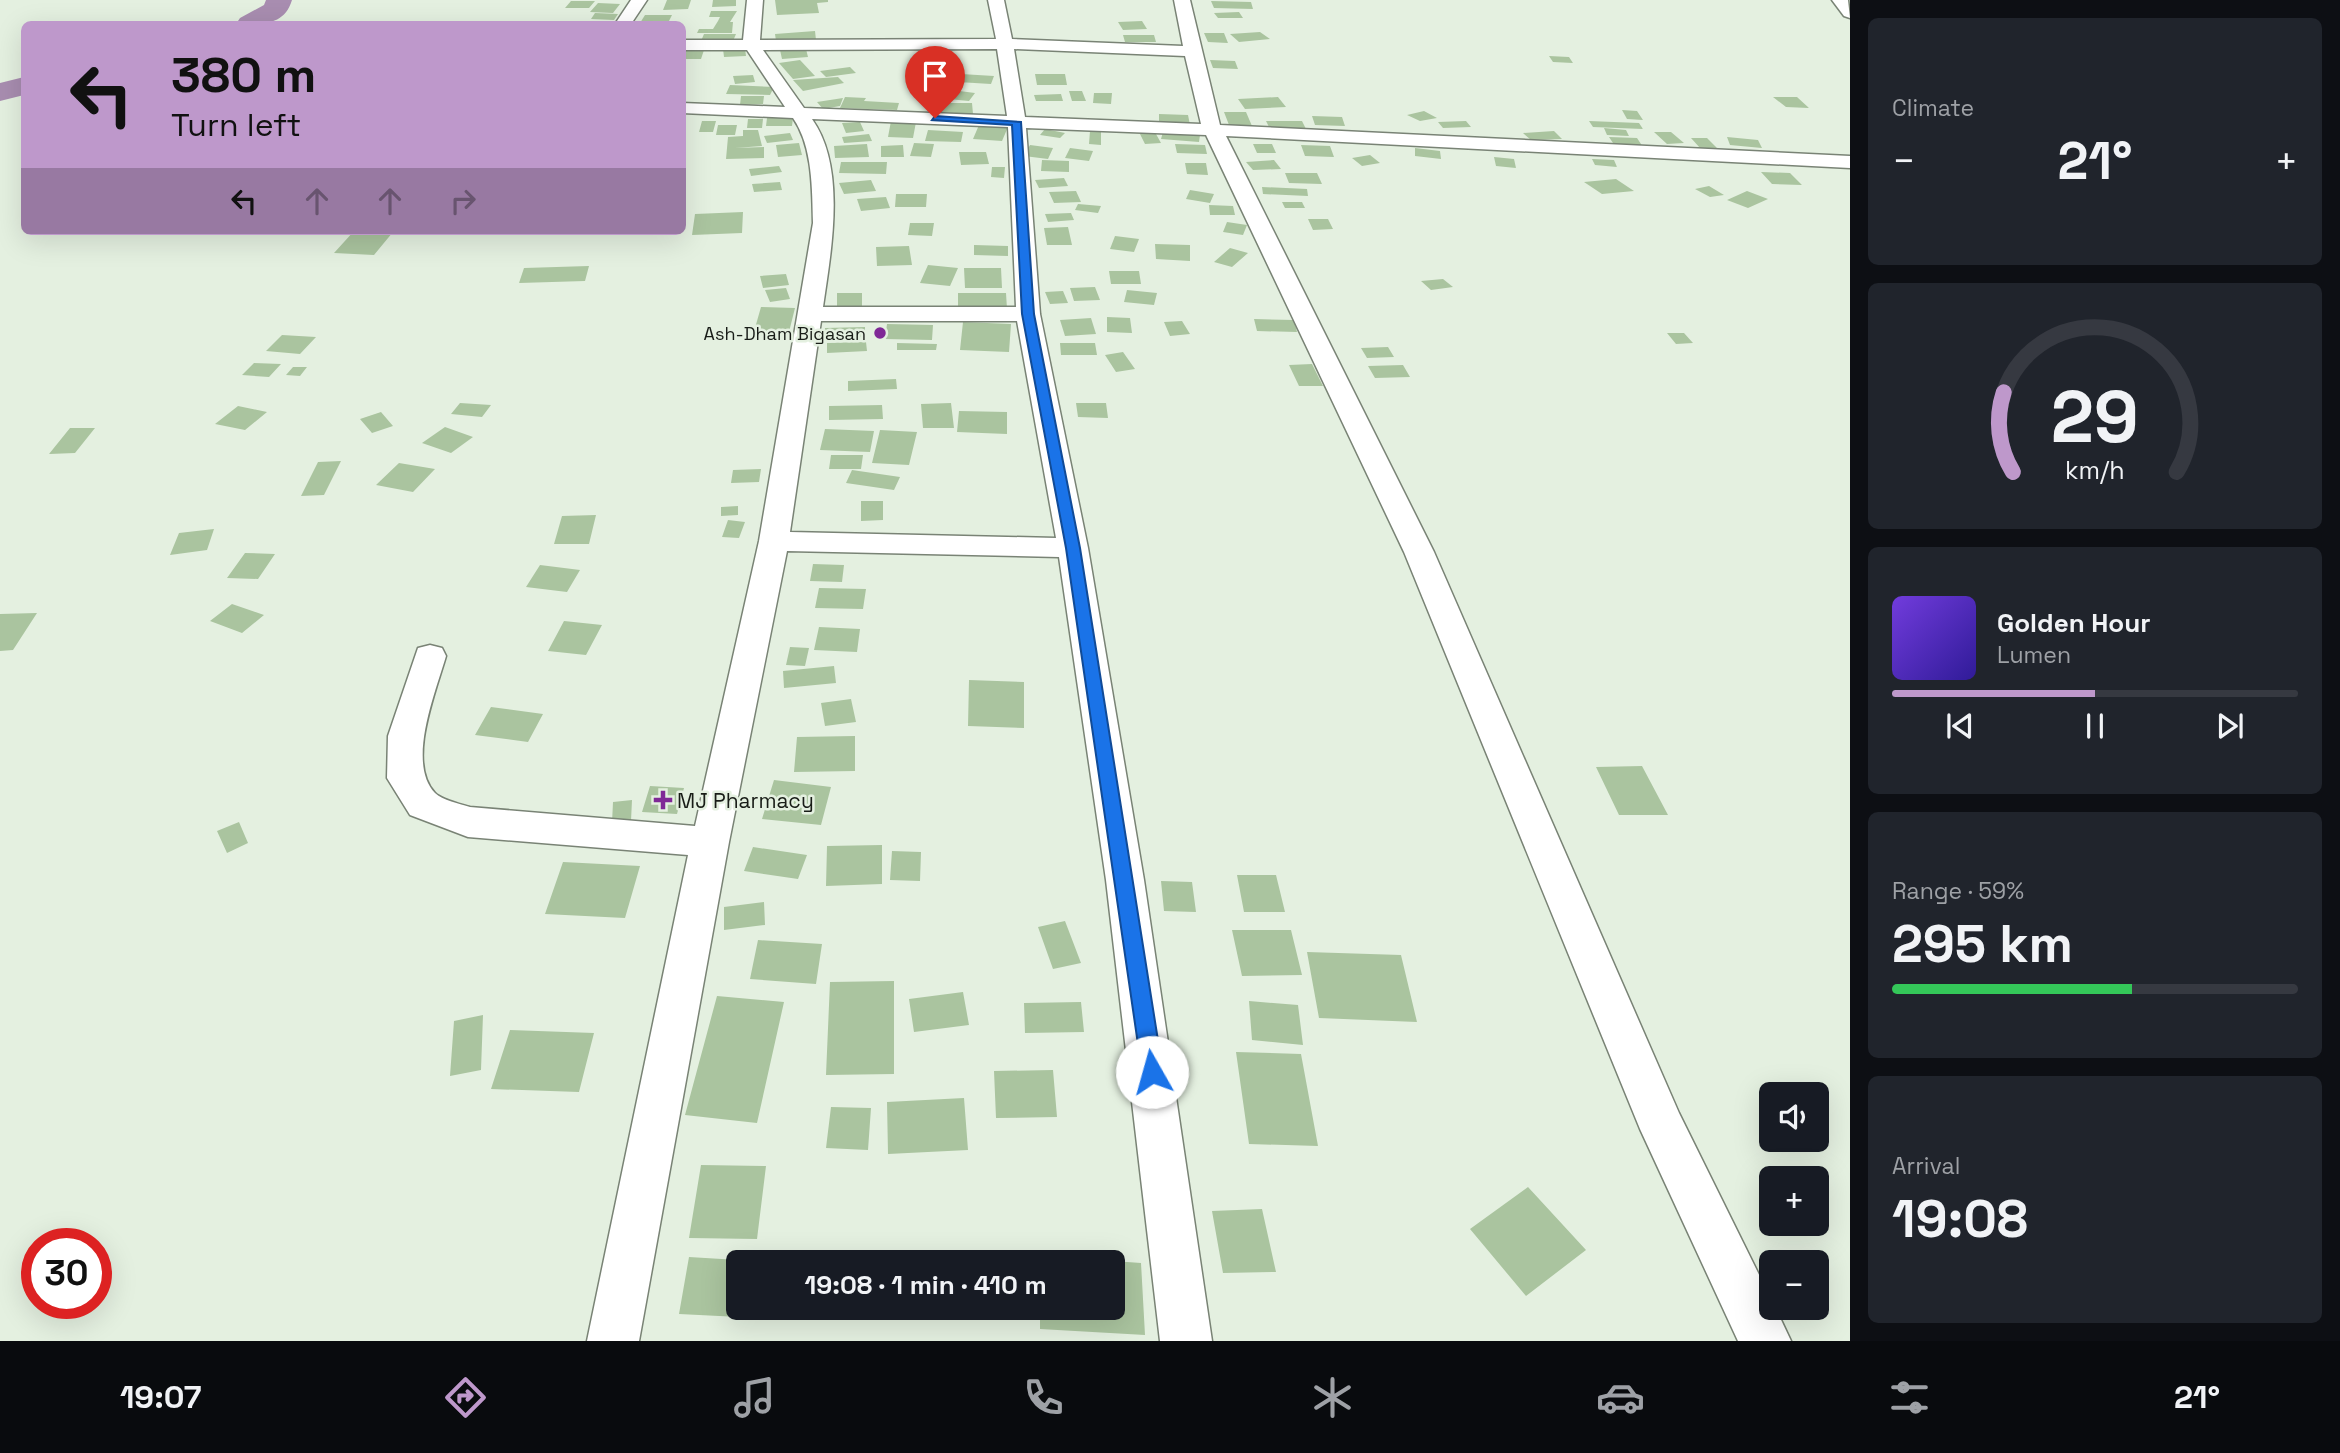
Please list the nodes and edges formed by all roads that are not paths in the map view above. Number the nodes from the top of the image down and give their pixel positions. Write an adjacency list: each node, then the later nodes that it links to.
1 (639, 0): 7 (street)
2 (755, 0): 8 (street)
3 (996, 0): 9 (street)
4 (1182, 0): 11 (street)
5 (1840, 0): 6 (street)
6 (1850, 13)
7 (625, 21)
8 (751, 44): 9 (street); 10 (street); 13 (street)
9 (1002, 44): 11 (street); 14 (street)
10 (686, 45)
11 (1194, 51): 15 (street)
12 (686, 108): 13 (street)
13 (799, 112): 14 (street); 17 (street)
14 (1017, 122): 15 (street); 18 (street)
15 (1213, 130): 16 (street); 25 (street)
16 (1850, 162)
17 (809, 314): 18 (street); 19 (street)
18 (1028, 314): 20 (street)
19 (774, 541): 20 (street); 22 (street)
20 (1073, 548): 24 (street)
21 (430, 656): 22 (street)
22 (710, 842): 23 (street)
23 (613, 1341)
24 (1186, 1341)
25 (1765, 1341)

